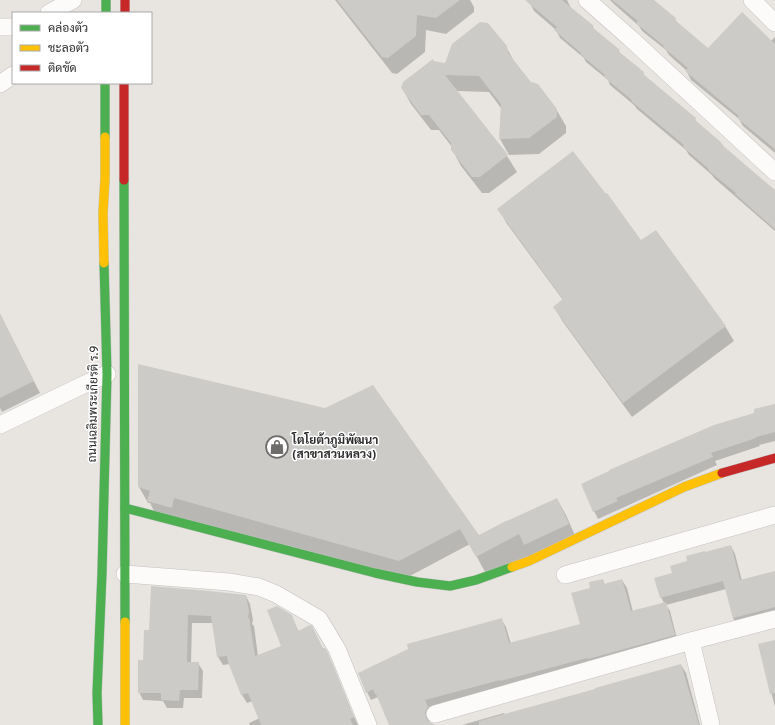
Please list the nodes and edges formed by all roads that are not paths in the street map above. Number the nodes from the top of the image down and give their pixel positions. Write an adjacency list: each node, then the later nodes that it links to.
1 (74, 0): 6 (street)
2 (106, 0): 7 (main road)
3 (125, 0): 8 (main road)
4 (587, 0): 16 (street)
5 (752, 0): 9 (street)
6 (51, 12)
7 (106, 12)
8 (125, 12)
9 (775, 23)
10 (0, 27): 11 (street)
11 (12, 27)
12 (12, 76): 13 (street)
13 (0, 84)
14 (105, 84): 17 (main road, ถนนเฉลิมพระเกียรติ ร.9)
15 (124, 84): 20 (main road)
16 (775, 172)
17 (107, 374): 18 (street); 27 (main road, ถนนเฉลิมพระเกียรติ ร.9)
18 (0, 425)
19 (775, 458): 20 (main road)
20 (125, 508): 22 (main road)
21 (775, 515): 23 (street)
22 (125, 574): 28 (main road); 29 (street)
23 (565, 575)
24 (775, 618): 25 (street)
25 (691, 642): 26 (street); 30 (street)
26 (436, 714)
27 (98, 725)
28 (125, 725)
29 (368, 725)
30 (711, 725)

